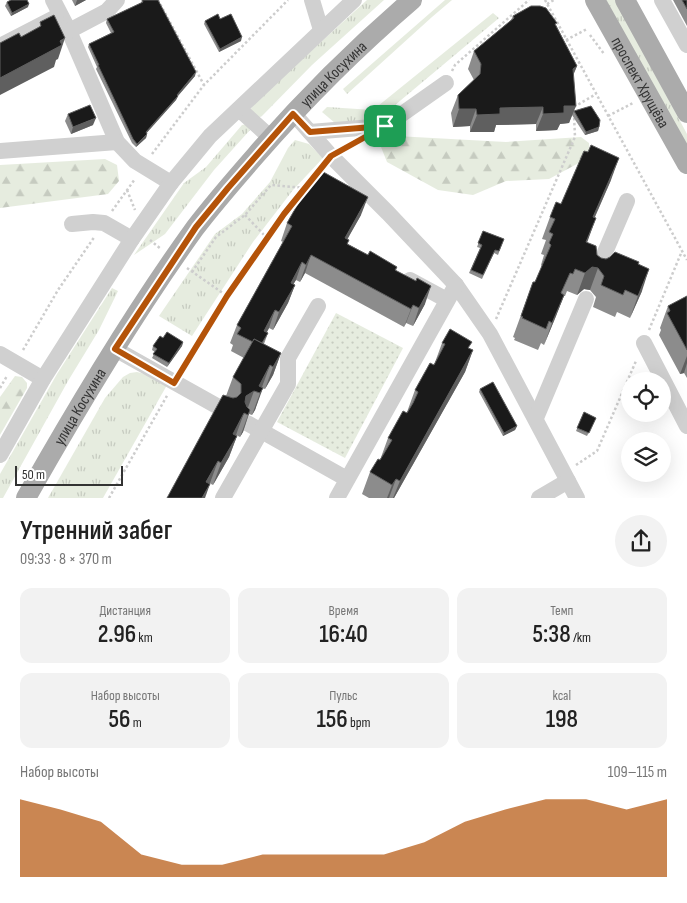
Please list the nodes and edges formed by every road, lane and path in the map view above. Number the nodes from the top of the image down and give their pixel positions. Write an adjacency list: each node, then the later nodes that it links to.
1 (53, 0): 14 (street)
2 (117, 0): 17 (street)
3 (158, 0): 24 (path)
4 (288, 0): 24 (path)
5 (312, 0): 16 (street)
6 (354, 0): 16 (street)
7 (412, 0): 29 (main road, улица Косухина)
8 (529, 0): 23 (path)
9 (554, 0): 13 (path)
10 (596, 0): 35 (main road, проспект Хрущёва)
11 (625, 0): 28 (main road, проспект Хрущёва)
12 (662, 0): 20 (street)
13 (546, 2): 19 (path)
14 (60, 15): 17 (street); 21 (street)
15 (587, 29): 19 (path)
16 (321, 30): 27 (street)
17 (69, 31): 33 (street)
18 (590, 35): 22 (path)
19 (566, 40): 25 (path)
20 (687, 45)
21 (0, 46)
22 (605, 55)
23 (446, 84): 31 (street)
24 (204, 85): 36 (path)
25 (596, 94): 30 (path); 55 (path)
26 (635, 102): 30 (path)
27 (238, 109): 32 (street); 38 (street)
28 (687, 113)
29 (293, 114): 31 (street); 32 (main road, улица Косухина)
30 (608, 116): 46 (path)
31 (310, 132): 51 (street)
32 (271, 138): 57 (main road, улица Косухина)
33 (117, 142): 34 (street); 36 (street)
34 (0, 151)
35 (687, 164)
36 (143, 166): 38 (street); 42 (path)
37 (313, 178): 39 (path)
38 (171, 183): 45 (street)
39 (305, 188): 41 (path); 44 (path)
40 (627, 201): 48 (street)
41 (245, 215): 44 (path); 49 (path)
42 (104, 223): 43 (street); 45 (street); 59 (path)
43 (72, 224)
44 (267, 238): 61 (path)
45 (132, 239): 60 (street)
46 (682, 251): 47 (path); 56 (path)
47 (687, 260)
48 (597, 271)
49 (192, 272)
50 (399, 274): 53 (street)
51 (456, 285): 53 (street); 55 (street)
52 (586, 299): 64 (street)
53 (447, 300): 70 (street)
54 (318, 306): 67 (street)
55 (490, 334): 64 (street)
56 (644, 344): 66 (street); 69 (path)
57 (115, 349): 61 (street); 71 (main road, улица Косухина)
58 (0, 354): 59 (street)
59 (16, 363): 60 (street); 62 (path)
60 (43, 380): 68 (street)
61 (174, 383): 63 (street); 72 (path)
62 (0, 388)
63 (224, 410)
64 (536, 418): 69 (street)
65 (247, 423): 67 (street)
66 (687, 426)
67 (261, 431): 70 (street); 73 (street)
68 (0, 455)
69 (566, 477): 75 (street); 76 (street)
70 (347, 479): 74 (street)
71 (26, 498)
72 (109, 498)
73 (223, 498)
74 (337, 498)
75 (539, 498)
76 (577, 498)

